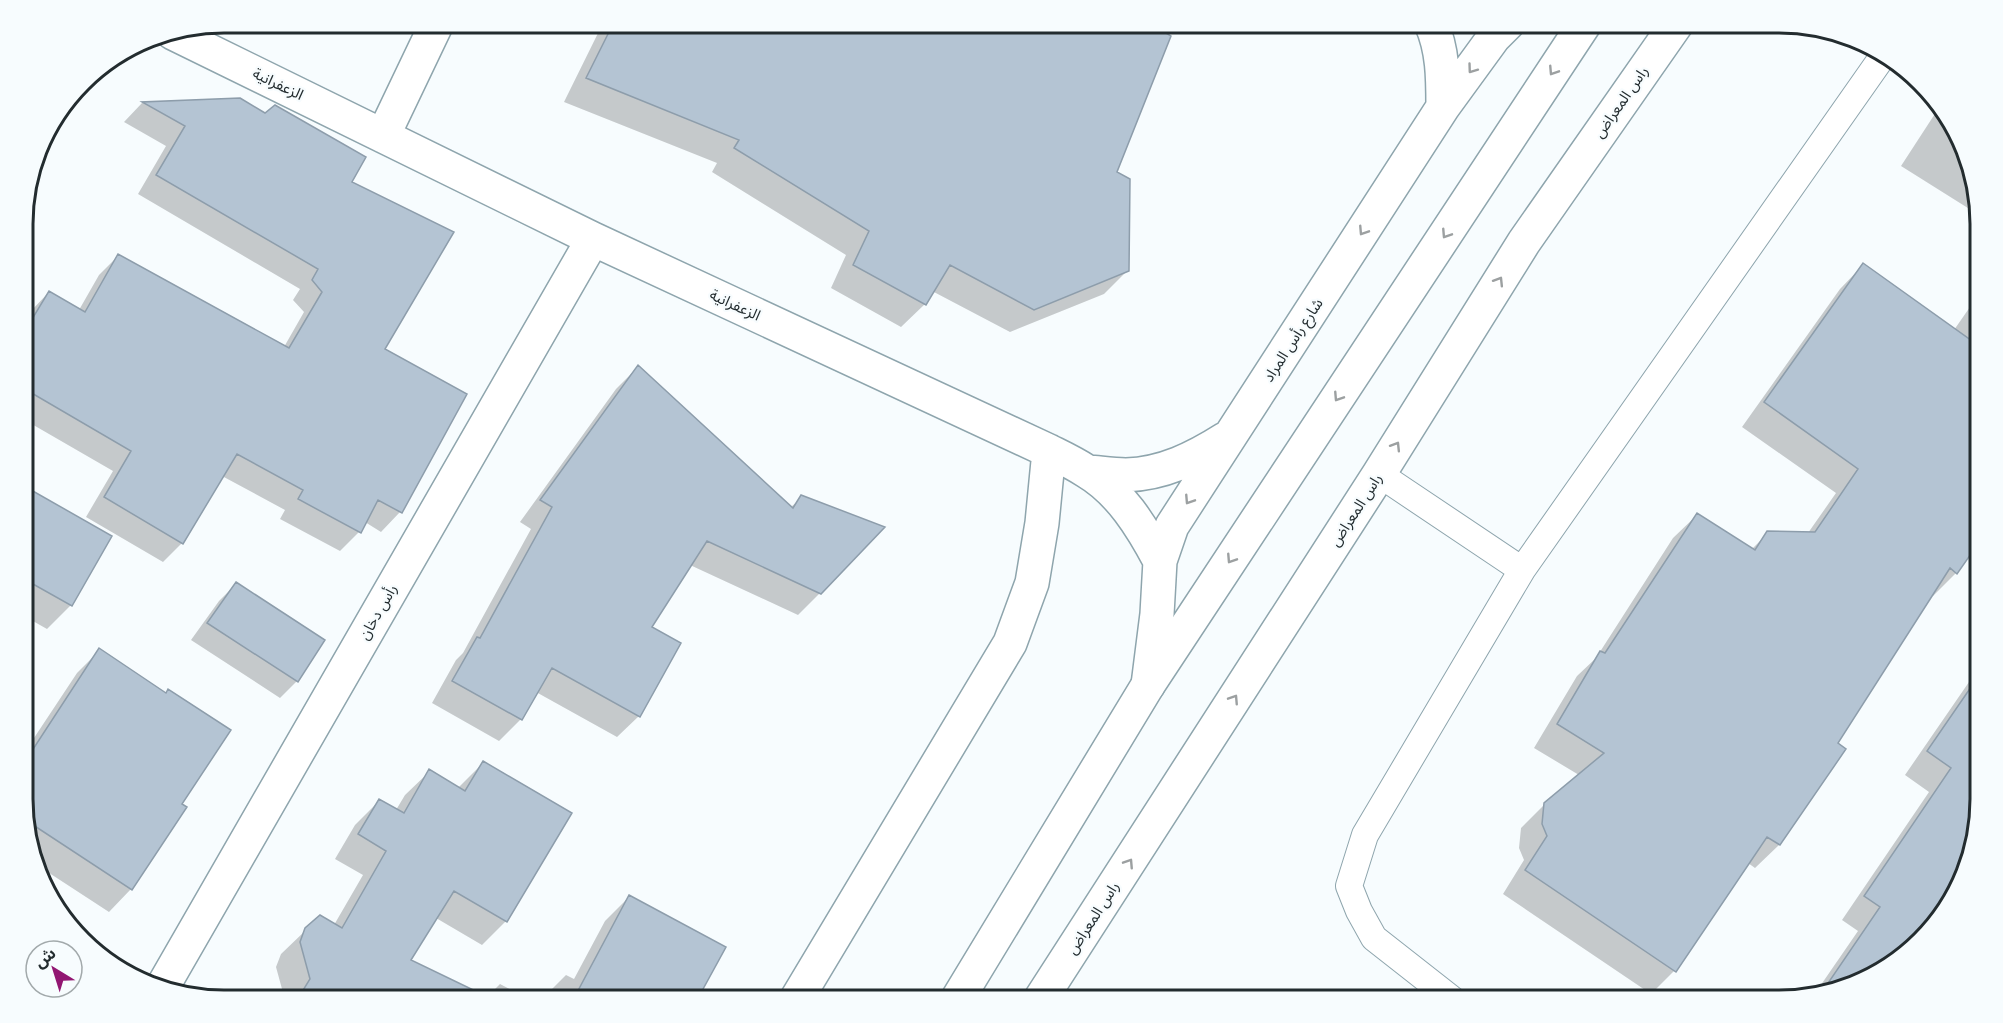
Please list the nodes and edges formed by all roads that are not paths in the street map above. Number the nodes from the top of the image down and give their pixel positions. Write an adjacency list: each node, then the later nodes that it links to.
1 (432, 33): 9 (street)
2 (1435, 33): 8 (street)
3 (1498, 33): 8 (street, شارع رأس المراد, one-way to 8)
4 (1579, 33): 17 (street, one-way to 17)
5 (1669, 33): 14 (street, راس المعراض, one-way to 5)
6 (184, 38): 9 (street, الزعفرانية)
7 (1879, 62): 16 (lane)
8 (1443, 107): 11 (street, شارع رأس المراد, one-way to 11)
9 (383, 136): 10 (street, الزعفرانية)
10 (593, 238): 12 (street, الزعفرانية); 18 (street, رأس دخان)
11 (1231, 435): 13 (street, الزعفرانية); 15 (street, شارع رأس المراد, one-way to 15)
12 (1049, 451): 13 (street, الزعفرانية); 19 (street)
13 (1088, 472): 15 (street, الزعفرانية)
14 (1379, 474): 16 (lane); 21 (street, راس المعراض, one-way to 14)
15 (1160, 561): 17 (street, شارع رأس المراد)
16 (1521, 570): 22 (lane)
17 (1148, 685): 20 (street)
18 (166, 981)
19 (802, 990)
20 (963, 990)
21 (1046, 990)
22 (1440, 990)

